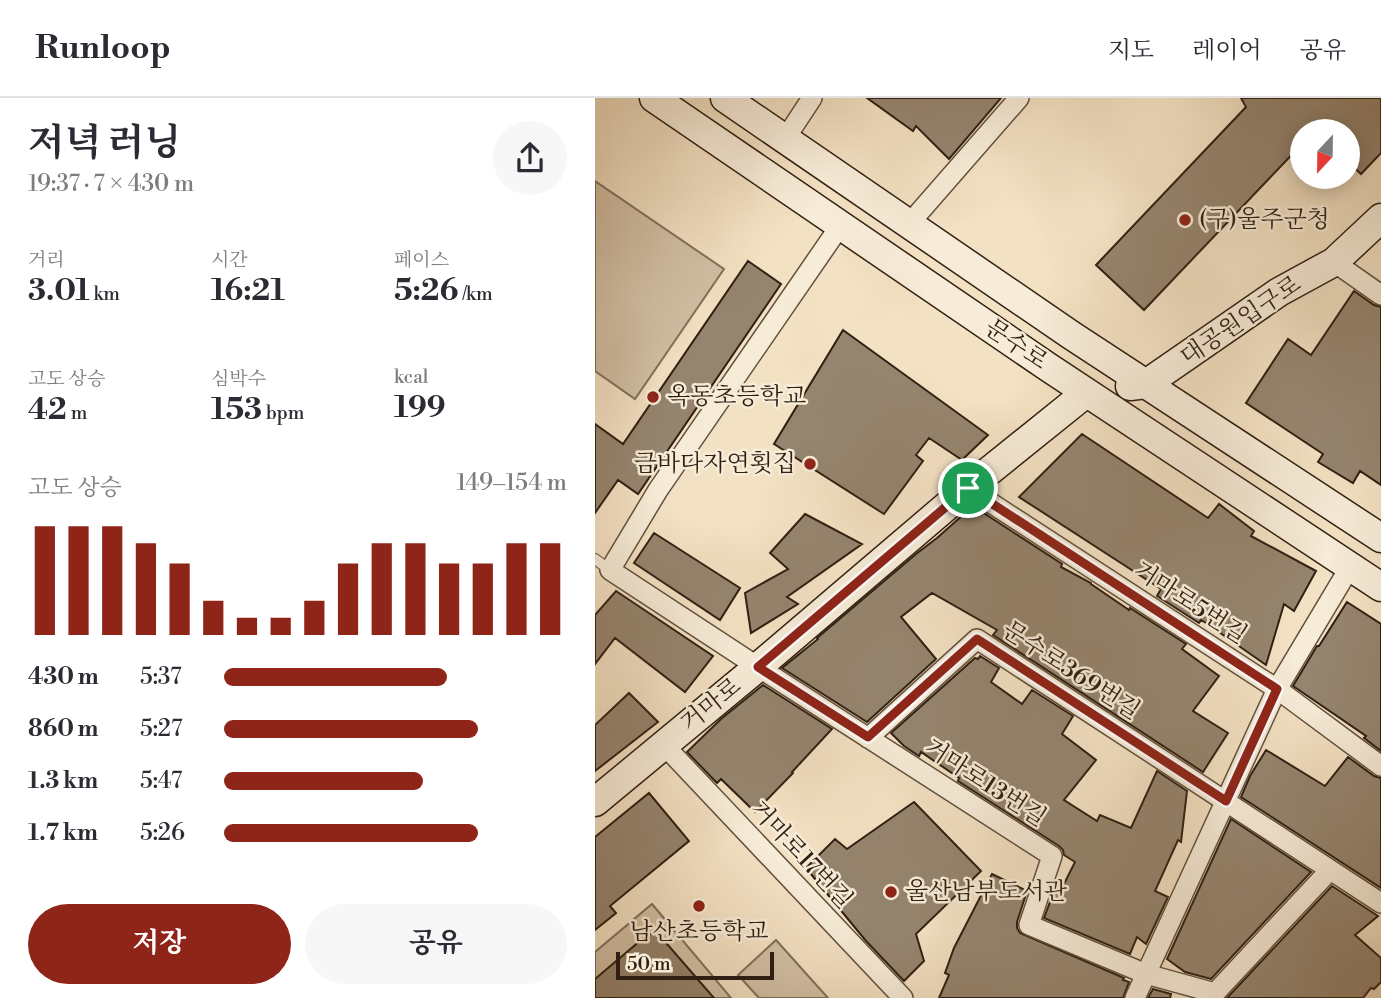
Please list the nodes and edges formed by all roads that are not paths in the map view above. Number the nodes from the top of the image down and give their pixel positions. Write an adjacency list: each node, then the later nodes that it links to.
1 (654, 98): 8 (main road, 문수로)
2 (725, 98): 5 (main road, 문수로)
3 (812, 98): 5 (street)
4 (1019, 98): 7 (street)
5 (785, 139): 7 (main road, 문수로)
6 (1381, 218): 9 (main road, 대공원입구로)
7 (909, 224): 11 (main road, 문수로)
8 (840, 226): 12 (main road, 문수로); 15 (street)
9 (1334, 262): 10 (street); 11 (main road, 대공원입구로)
10 (1381, 295)
11 (1146, 384): 12 (main road, 대공원입구로); 14 (main road, 문수로)
12 (1086, 393): 13 (main road, 거마로); 16 (main road, 문수로)
13 (968, 488): 18 (main road, 거마로); 19 (street, 거마로5번길)
14 (1381, 538)
15 (603, 564): 18 (street, 거마로13번길)
16 (1350, 567): 17 (main road, 문수로); 19 (street)
17 (1381, 587)
18 (758, 667): 20 (street, 거마로13번길); 21 (main road, 거마로)
19 (1277, 689): 22 (street, 거마로5번길); 23 (street)
20 (868, 737): 23 (street, 문수로369번길); 27 (street, 거마로13번길)
21 (663, 744): 24 (main road, 거마로); 28 (street, 거마로17번길)
22 (1381, 765)
23 (1226, 801): 25 (street, 문수로369번길); 27 (street)
24 (595, 802)
25 (1330, 870): 26 (street, 문수로369번길); 27 (street)
26 (1381, 903)
27 (1146, 974): 29 (street)
28 (903, 998)
29 (1135, 998)

